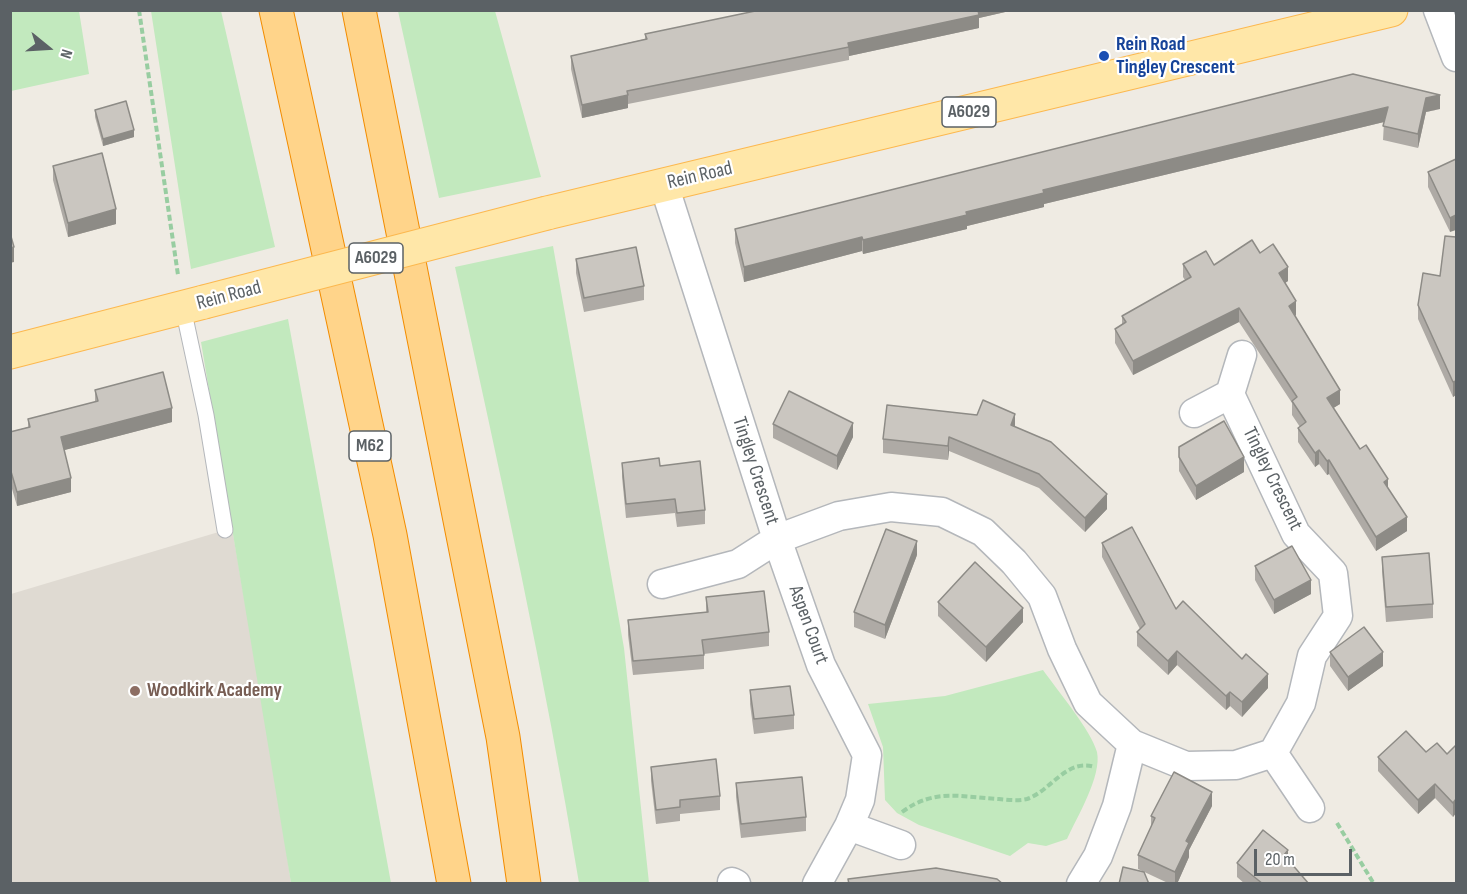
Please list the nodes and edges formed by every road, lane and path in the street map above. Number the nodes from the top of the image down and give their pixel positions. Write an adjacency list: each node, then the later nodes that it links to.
1 (139, 10): 8 (path)
2 (276, 10): 22 (highway, M62)
3 (359, 10): 23 (highway)
4 (1391, 10): 7 (main road, Rein Road / A6029)
5 (1438, 10): 6 (street)
6 (1456, 57)
7 (664, 185): 8 (main road, Rein Road / A6029, bridge); 14 (street, Tingley Crescent)
8 (194, 305): 9 (main road, Rein Road / A6029); 13 (lane)
9 (10, 352)
10 (1242, 355): 11 (street)
11 (1230, 394): 12 (street); 17 (street, Tingley Crescent)
12 (1194, 413)
13 (225, 530)
14 (777, 539): 15 (street); 16 (street, Tingley Crescent); 20 (street, Aspen Court)
15 (662, 584)
16 (1132, 744): 17 (street, Tingley Crescent); 18 (street)
17 (1273, 753): 19 (street)
18 (1123, 776): 21 (path); 25 (street)
19 (1310, 808): 26 (path)
20 (849, 826): 21 (street); 24 (street, Aspen Court)
21 (890, 841)
22 (454, 884)
23 (524, 884)
24 (817, 884)
25 (1081, 884)
26 (1374, 884)

